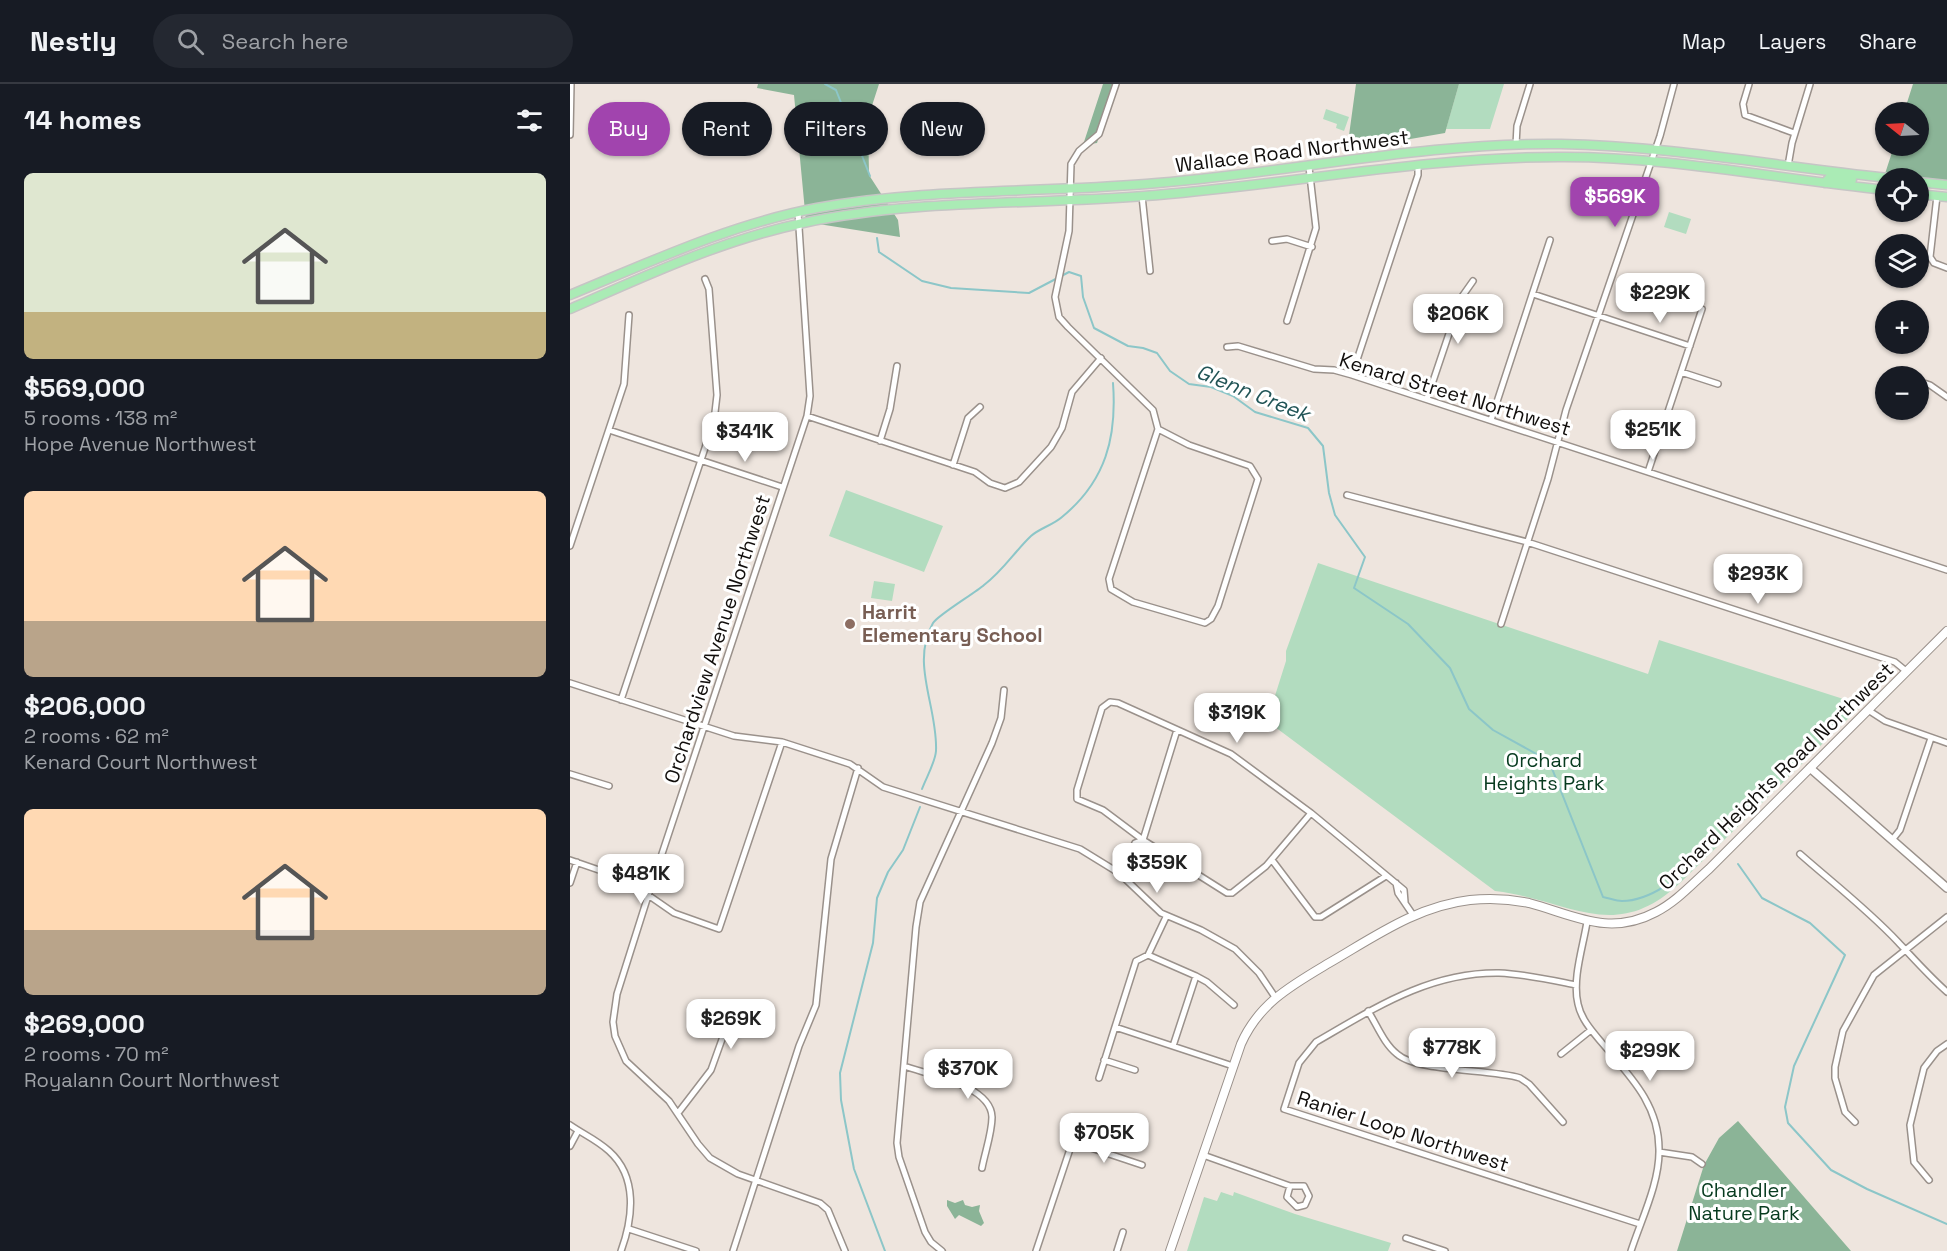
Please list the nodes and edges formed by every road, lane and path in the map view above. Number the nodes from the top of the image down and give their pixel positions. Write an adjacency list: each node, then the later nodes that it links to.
1 (571, 84): 8 (street)
2 (1116, 84): 21 (street)
3 (1530, 84): 9 (street)
4 (1674, 84): 10 (street)
5 (1749, 84): 7 (street)
6 (1810, 84): 7 (street)
7 (1794, 133): 13 (street)
8 (570, 135)
9 (1516, 145): 10 (main road, Wallace Road Northwest); 14 (main road, Wallace Road Northwest)
10 (1654, 149): 11 (street); 13 (main road, Wallace Road Northwest)
11 (1649, 162): 12 (main road, Wallace Road Northwest); 18 (main road, Wallace Road Northwest); 42 (street)
12 (1418, 165): 16 (main road, Wallace Road Northwest); 49 (street)
13 (1788, 166): 15 (main road, Wallace Road Northwest)
14 (1309, 167): 16 (street); 21 (main road, Wallace Road Northwest)
15 (1875, 177)
16 (1311, 179): 24 (main road, Wallace Road Northwest); 32 (street)
17 (1875, 181): 18 (main road)
18 (1825, 183): 22 (main road, Wallace Road Northwest)
19 (1929, 183): 20 (main road)
20 (1947, 185)
21 (1068, 189): 27 (street); 28 (main road, Wallace Road Northwest)
22 (1875, 189)
23 (1929, 195): 25 (main road)
24 (1143, 196): 27 (main road, Wallace Road Northwest); 34 (street)
25 (1937, 196): 26 (main road); 33 (street)
26 (1947, 197)
27 (1069, 201): 29 (main road, Wallace Road Northwest); 46 (street)
28 (798, 212): 29 (street, Orchardview Avenue Northwest); 38 (main road, Wallace Road Northwest)
29 (801, 223): 39 (main road, Wallace Road Northwest); 55 (street, Orchardview Avenue Northwest)
30 (1550, 240): 37 (street)
31 (1272, 241): 32 (street)
32 (1312, 247): 43 (street)
33 (1947, 268)
34 (1150, 271)
35 (705, 279): 61 (street)
36 (1473, 281): 53 (street)
37 (1533, 294): 42 (street); 56 (street)
38 (570, 295)
39 (570, 309)
40 (1702, 309): 44 (street)
41 (629, 315): 58 (street)
42 (1598, 315): 44 (street); 60 (street)
43 (1287, 321)
44 (1690, 346): 48 (street)
45 (1227, 347): 49 (street, Kenard Street Northwest)
46 (1101, 358): 57 (street); 62 (street)
47 (897, 366): 59 (street)
48 (1681, 372): 50 (street); 63 (street)
49 (1352, 375): 53 (street, Kenard Street Northwest)
50 (1718, 384)
51 (1929, 385): 52 (street)
52 (1947, 397)
53 (1428, 399): 56 (street, Kenard Street Northwest)
54 (980, 407): 62 (street)
55 (807, 416): 59 (street); 64 (street, Orchardview Avenue Northwest)
56 (1491, 420): 60 (street, Kenard Street Northwest)
57 (1158, 429): 57 (street)
58 (609, 430): 61 (street); 67 (street)
59 (880, 441): 62 (street)
60 (1558, 442): 63 (street, Kenard Street Northwest); 66 (street)
61 (700, 460): 64 (street); 75 (street)
62 (953, 465)
63 (1648, 472): 68 (street, Kenard Street Northwest)
64 (782, 488): 77 (street, Orchardview Avenue Northwest)
65 (1347, 495): 66 (street)
66 (1527, 542): 69 (street); 72 (street)
67 (570, 546)
68 (1947, 570)
69 (1501, 624)
70 (1947, 631): 71 (main road, Orchard Heights Road Northwest)
71 (1944, 641): 72 (main road, Orchard Heights Road Northwest)
72 (1906, 671): 76 (main road, Orchard Heights Road Northwest)
73 (570, 683): 75 (street)
74 (1004, 690): 86 (street)
75 (621, 700): 77 (street)
76 (1868, 710): 79 (street); 83 (main road, Orchard Heights Road Northwest)
77 (704, 727): 80 (street); 98 (street, Orchardview Avenue Northwest)
78 (1177, 730): 87 (street); 88 (street); 88 (street)
79 (1931, 738): 81 (street); 89 (street)
80 (782, 742): 82 (street); 98 (street)
81 (1947, 743)
82 (858, 768): 86 (street); 135 (street)
83 (1810, 768): 89 (street); 102 (main road, Orchard Heights Road Northwest)
84 (570, 774): 85 (street)
85 (609, 786)
86 (961, 812): 94 (street); 118 (street)
87 (1311, 813): 92 (street); 95 (street)
88 (1143, 840): 92 (street); 94 (street)
89 (1892, 840): 97 (street)
90 (1800, 854): 103 (street)
91 (570, 860): 93 (street)
92 (1272, 860): 95 (street)
93 (577, 862): 96 (street); 98 (street)
94 (1119, 873): 100 (street)
95 (1386, 876): 99 (street)
96 (570, 883)
97 (1947, 888)
98 (648, 896): 122 (street, Orchardview Avenue Northwest)
99 (1413, 915): 102 (main road, Orchard Heights Road Northwest); 108 (main road, Orchard Heights Road Northwest)
100 (1166, 916): 104 (street); 108 (street)
101 (1947, 917): 103 (street)
102 (1587, 922): 106 (street)
103 (1904, 951): 107 (street); 124 (street)
104 (1148, 956): 105 (street); 112 (street)
105 (1196, 976): 110 (street); 115 (street)
106 (1576, 985): 111 (street, Ranier Loop Northwest); 113 (street)
107 (1947, 992)
108 (1275, 997): 119 (main road, Orchard Heights Road Northwest)
109 (697, 1005): 122 (street)
110 (1234, 1005)
111 (1368, 1011): 123 (street); 138 (street, Ranier Loop Northwest)
112 (1115, 1027): 115 (street); 117 (street)
113 (1591, 1030): 116 (street); 130 (street)
114 (1947, 1044): 136 (street)
115 (1173, 1046): 119 (street)
116 (1561, 1054)
117 (1104, 1060): 120 (street); 121 (street)
118 (904, 1066): 134 (street); 146 (street)
119 (1233, 1066): 131 (main road, Orchard Heights Road Northwest)
120 (1135, 1070)
121 (1099, 1078)
122 (678, 1113): 135 (street, Orchardview Avenue Northwest)
123 (1563, 1122)
124 (1855, 1122)
125 (570, 1125): 127 (street)
126 (1077, 1128): 128 (street)
127 (578, 1131): 129 (street); 139 (street)
128 (1073, 1142): 133 (street); 147 (street)
129 (570, 1146)
130 (1659, 1152): 132 (street); 138 (street)
131 (1203, 1155): 137 (street); 149 (main road, Orchard Heights Road Northwest)
132 (1702, 1164)
133 (1142, 1165)
134 (982, 1168)
135 (756, 1180): 144 (street); 145 (street, Orchardview Avenue Northwest)
136 (1929, 1180)
137 (1290, 1186): 137 (street)
138 (1640, 1224): 151 (street)
139 (629, 1229): 142 (street); 143 (street)
140 (1123, 1232): 148 (street)
141 (1406, 1238): 150 (street)
142 (621, 1251)
143 (696, 1251)
144 (733, 1251)
145 (845, 1251)
146 (942, 1251)
147 (1036, 1251)
148 (1116, 1251)
149 (1170, 1251)
150 (1442, 1251)
151 (1631, 1251)

